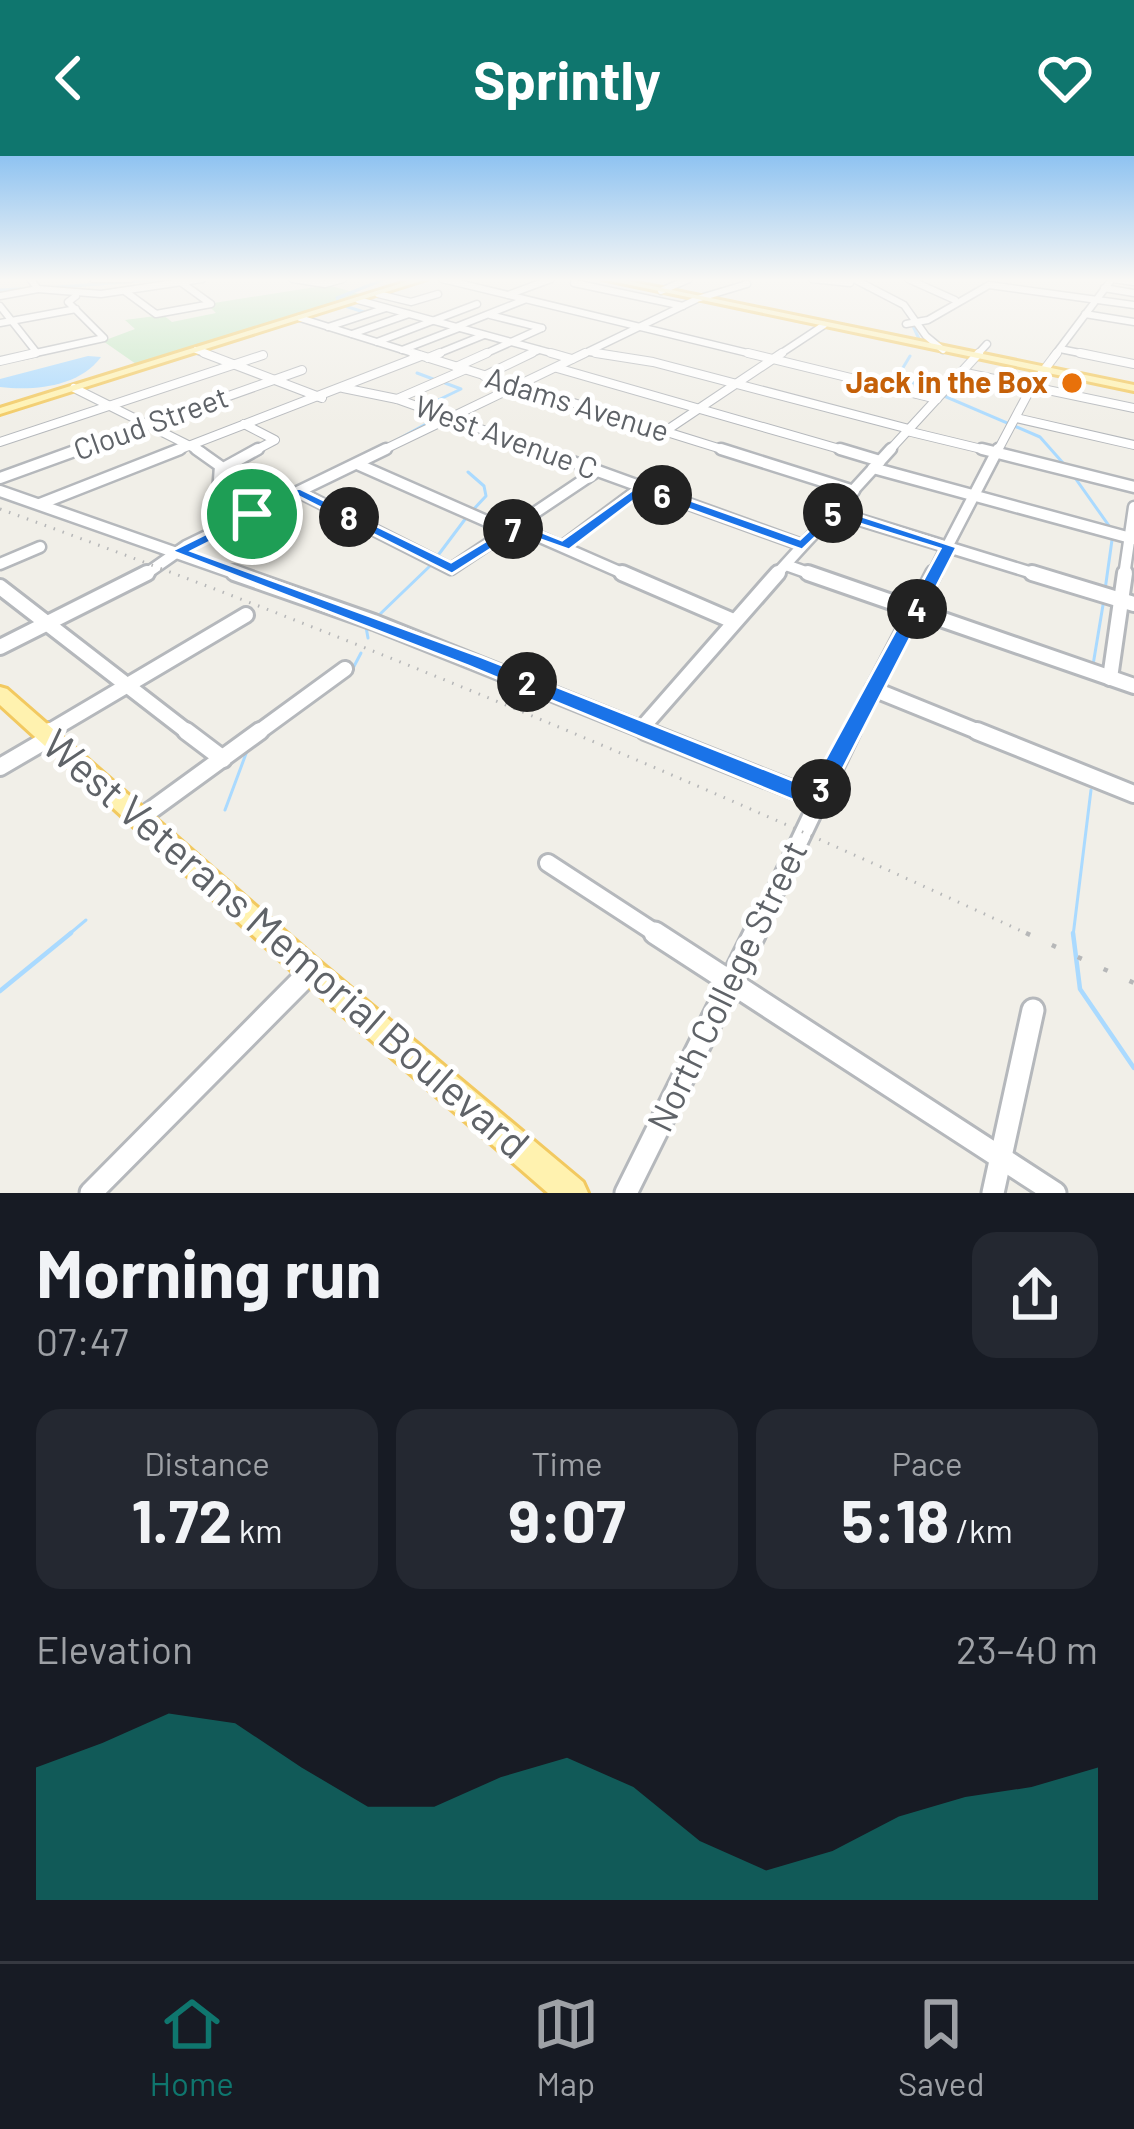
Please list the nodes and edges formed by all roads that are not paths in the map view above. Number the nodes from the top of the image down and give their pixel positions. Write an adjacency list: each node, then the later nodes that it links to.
1 (17, 327): 29 (street)
2 (94, 327): 29 (street)
3 (269, 327): 24 (main road)
4 (329, 327): 17 (street, Adams Avenue)
5 (371, 327): 17 (street)
6 (417, 327): 19 (street)
7 (457, 327): 25 (street)
8 (459, 327): 18 (street)
9 (540, 327): 21 (street)
10 (639, 327): 28 (street)
11 (641, 327): 33 (street)
12 (820, 327): 33 (street)
13 (836, 327): 20 (main road)
14 (906, 327): 20 (street)
15 (921, 327): 27 (street)
16 (1075, 327): 23 (street, North College Street)
17 (352, 334): 19 (street, Adams Avenue)
18 (484, 335): 21 (street); 32 (street)
19 (377, 342): 25 (street, Adams Avenue)
20 (906, 342): 27 (main road)
21 (512, 343): 26 (street); 38 (street)
22 (987, 344): 31 (street)
23 (1060, 349): 37 (street); 41 (street, North College Street)
24 (196, 350): 36 (street); 48 (main road)
25 (402, 350): 32 (street, Adams Avenue)
26 (539, 350): 34 (street); 43 (street)
27 (943, 350): 31 (main road)
28 (589, 352): 34 (street); 45 (street)
29 (37, 353): 35 (street)
30 (263, 355): 36 (street)
31 (975, 356): 41 (main road); 42 (street)
32 (424, 357): 38 (street, Adams Avenue); 49 (street)
33 (774, 358): 45 (street); 51 (street)
34 (572, 359): 39 (street)
35 (0, 361)
36 (234, 364): 44 (street); 54 (street)
37 (1134, 364)
38 (460, 368): 43 (street, Adams Avenue); 53 (street)
39 (556, 368): 46 (street); 56 (street)
40 (302, 370): 44 (street, Cloud Street)
41 (1043, 370): 47 (street, North College Street); 50 (main road)
42 (961, 371): 47 (street); 51 (street)
43 (484, 376): 46 (street, Adams Avenue)
44 (274, 380): 52 (street); 60 (street, Cloud Street)
45 (736, 384): 56 (street); 62 (street)
46 (516, 386): 58 (street); 63 (street, Adams Avenue)
47 (1032, 386): 55 (street); 59 (street, North College Street)
48 (74, 388): 54 (street); 57 (main road)
49 (343, 388): 52 (street); 53 (street, West Avenue C)
50 (1134, 388)
51 (939, 396): 62 (street)
52 (322, 398): 61 (street)
53 (397, 399): 58 (street, West Avenue C)
54 (110, 406): 60 (street); 64 (street)
55 (1134, 408)
56 (700, 409): 63 (street); 69 (street)
57 (0, 411)
58 (450, 418): 68 (street); 71 (street, West Avenue C)
59 (1014, 422): 66 (street); 67 (street, North College Street)
60 (149, 424): 65 (street); 72 (street, Cloud Street)
61 (244, 424): 65 (street); 70 (street)
62 (908, 430): 67 (street); 69 (street)
63 (664, 432): 76 (street, Adams Avenue)
64 (0, 442)
65 (190, 445): 70 (street); 79 (street)
66 (1134, 445)
67 (997, 454): 74 (street); 78 (street, North College Street)
68 (357, 464): 77 (street); 83 (street)
69 (877, 464): 76 (street); 78 (street)
70 (220, 470): 82 (street)
71 (597, 471): 73 (street, West Avenue C); 83 (street)
72 (0, 478)
73 (642, 487): 85 (street, West Avenue C); 86 (street)
74 (1134, 487)
75 (0, 490): 79 (street)
76 (854, 491): 81 (street)
77 (299, 492): 82 (street); 83 (street)
78 (974, 495): 84 (street); 88 (street, North College Street)
79 (40, 504): 89 (street)
80 (1134, 507): 84 (street)
81 (834, 512): 85 (street); 88 (street)
82 (252, 514): 89 (street)
83 (513, 529): 86 (street)
84 (1128, 537): 93 (street)
85 (802, 545): 91 (street)
86 (563, 546): 96 (street)
87 (40, 547): 90 (street)
88 (949, 547): 93 (street); 94 (street, North College Street)
89 (179, 551): 97 (street); 105 (street)
90 (0, 564)
91 (785, 565): 94 (street); 96 (street)
92 (0, 587): 97 (street)
93 (1123, 600): 100 (street)
94 (916, 611): 100 (street); 103 (street, North College Street)
95 (246, 615): 101 (street)
96 (733, 621): 105 (street)
97 (48, 623): 98 (street); 101 (street)
98 (0, 647)
99 (345, 669): 107 (street)
100 (1110, 678): 102 (street)
101 (126, 686): 106 (street); 107 (street)
102 (1134, 686)
103 (873, 689): 109 (street); 110 (street, North College Street)
104 (0, 694): 106 (main road, West Veterans Memorial Boulevard)
105 (642, 728): 110 (street)
106 (46, 736): 108 (street); 111 (main road, West Veterans Memorial Boulevard)
107 (224, 759): 111 (street)
108 (0, 767)
109 (1134, 794)
110 (815, 800): 114 (street, North College Street)
111 (139, 819): 113 (main road, West Veterans Memorial Boulevard)
112 (548, 863): 114 (street)
113 (311, 971): 117 (street); 118 (main road, West Veterans Memorial Boulevard)
114 (730, 982): 116 (street); 119 (street, North College Street)
115 (1034, 1010): 116 (street)
116 (1000, 1159): 120 (street); 121 (street)
117 (91, 1193)
118 (572, 1193)
119 (626, 1193)
120 (993, 1193)
121 (1054, 1193)

